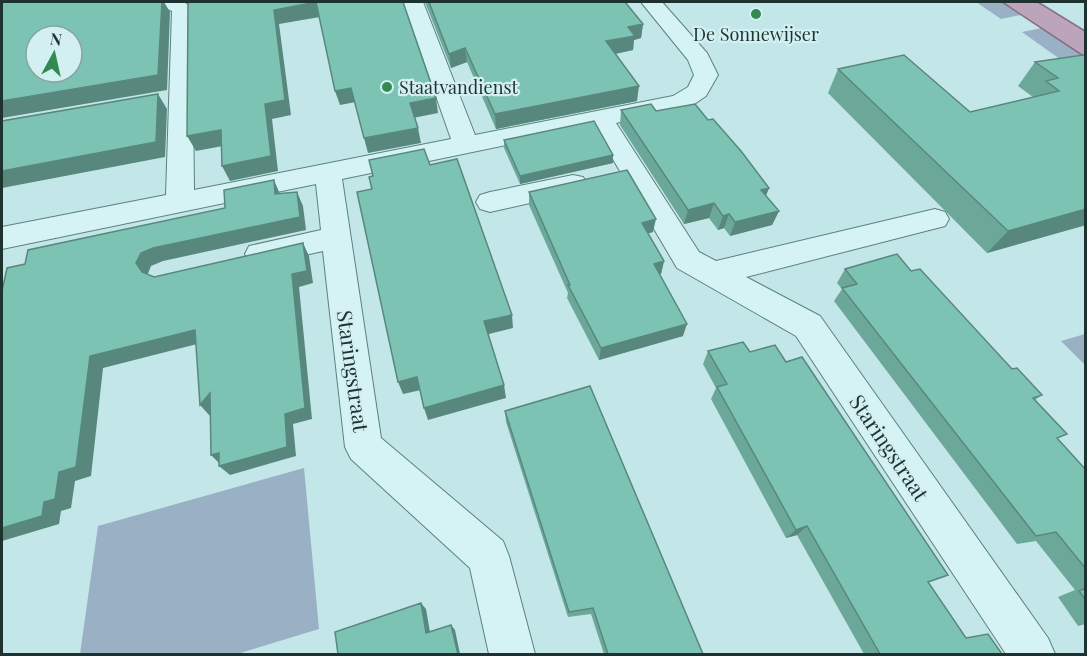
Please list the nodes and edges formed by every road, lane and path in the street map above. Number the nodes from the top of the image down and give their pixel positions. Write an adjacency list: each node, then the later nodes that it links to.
1 (167, 2): 8 (street)
2 (413, 2): 5 (street)
3 (651, 2): 4 (street)
4 (601, 118): 5 (street); 6 (street, Staringstraat)
5 (466, 144): 7 (street)
6 (634, 170): 9 (street); 14 (street, Staringstraat)
7 (328, 174): 8 (street); 11 (street, Staringstraat)
8 (180, 202): 12 (street)
9 (490, 202)
10 (935, 219): 14 (street)
11 (336, 237): 13 (street); 15 (street, Staringstraat)
12 (2, 238)
13 (233, 260)
14 (717, 273): 16 (street, Staringstraat)
15 (513, 654)
16 (1032, 654)

